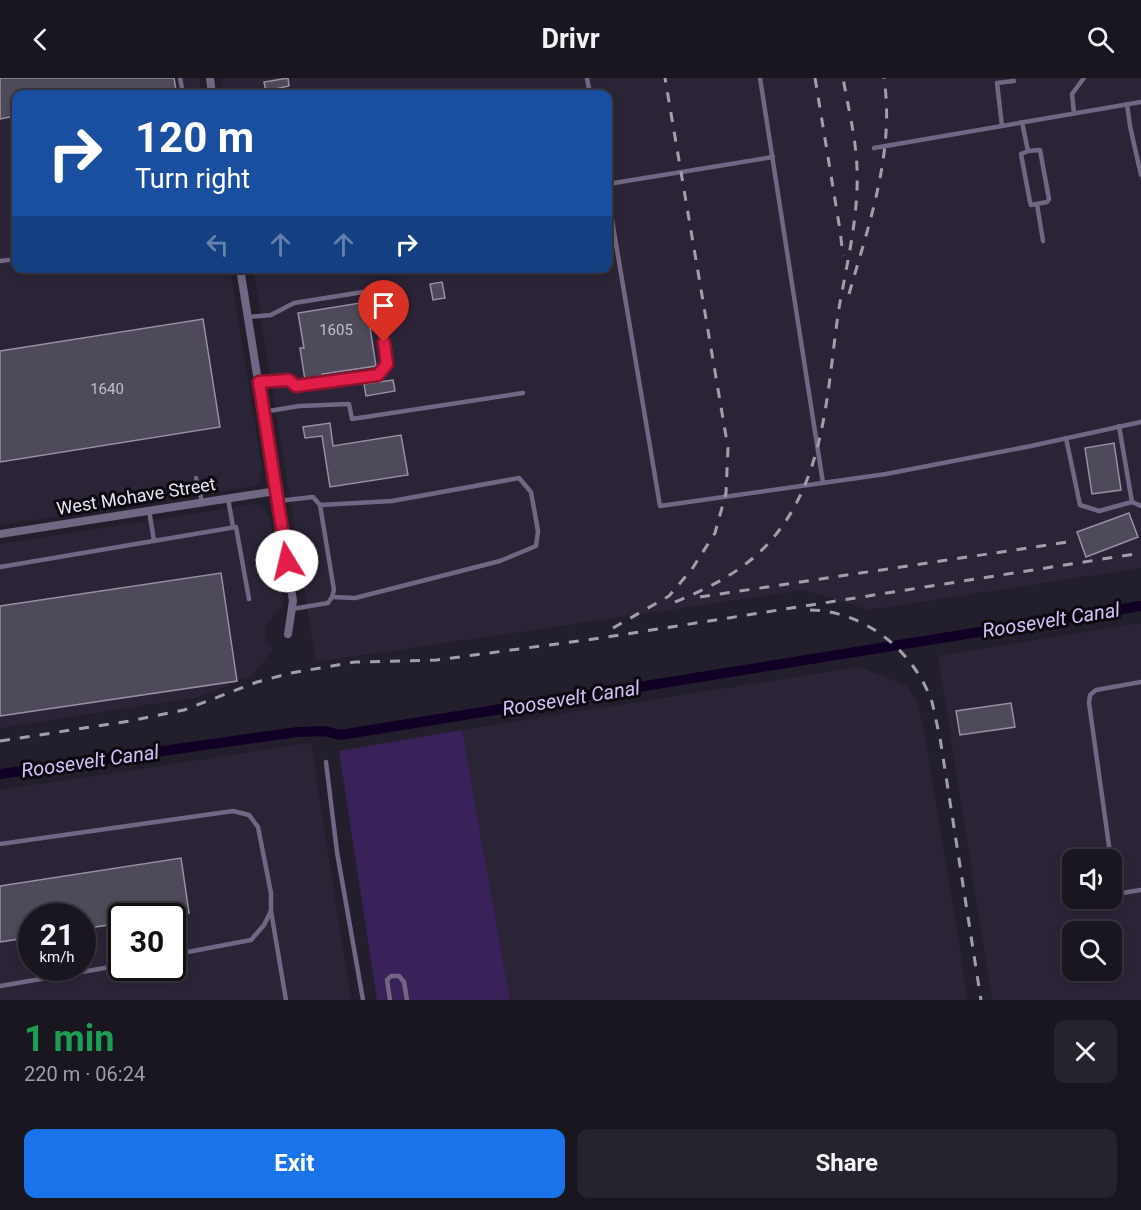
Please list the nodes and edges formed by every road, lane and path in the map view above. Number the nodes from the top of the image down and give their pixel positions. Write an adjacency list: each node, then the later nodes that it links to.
1 (760, 78): 11 (lane)
2 (1084, 78): 6 (lane)
3 (1014, 81): 8 (lane)
4 (1141, 102): 5 (lane)
5 (1127, 104): 6 (lane); 12 (lane)
6 (1074, 113): 7 (lane)
7 (1022, 123): 8 (lane); 10 (lane)
8 (1002, 126): 9 (lane)
9 (874, 148)
10 (1028, 151): 14 (lane); 14 (lane)
11 (773, 157): 13 (lane); 26 (lane)
12 (1141, 175)
13 (612, 183)
14 (1036, 204): 16 (lane)
15 (612, 220): 26 (lane)
16 (1043, 242)
17 (241, 273): 18 (street)
18 (248, 317): 19 (street); 19 (lane)
19 (259, 382): 21 (street)
20 (523, 393): 21 (lane)
21 (264, 412): 27 (street)
22 (1141, 422): 23 (lane)
23 (1119, 426): 24 (lane); 30 (lane)
24 (1066, 438): 26 (lane); 30 (lane)
25 (196, 478): 29 (lane)
26 (823, 483)
27 (277, 496): 28 (street, West Mohave Street); 31 (lane); 40 (street)
28 (228, 498): 29 (street, West Mohave Street); 34 (lane)
29 (202, 502): 33 (street, West Mohave Street)
30 (1132, 502): 32 (lane)
31 (320, 505): 38 (lane); 38 (lane)
32 (1141, 506)
33 (149, 510): 35 (street, West Mohave Street); 36 (lane)
34 (233, 527): 36 (lane); 39 (lane)
35 (0, 534)
36 (154, 541): 37 (lane)
37 (0, 567)
38 (332, 597): 40 (lane)
39 (249, 599)
40 (292, 609): 41 (street)
41 (288, 634)
42 (1141, 682): 45 (lane)
43 (326, 762): 53 (lane)
44 (0, 844): 48 (lane)
45 (1109, 849)
46 (1141, 891): 47 (lane)
47 (1122, 894)
48 (271, 911): 49 (lane); 52 (lane)
49 (186, 952)
50 (108, 967): 51 (lane)
51 (0, 986)
52 (286, 1000)
53 (363, 1000)
54 (390, 1000): 55 (lane)
55 (407, 1000)

